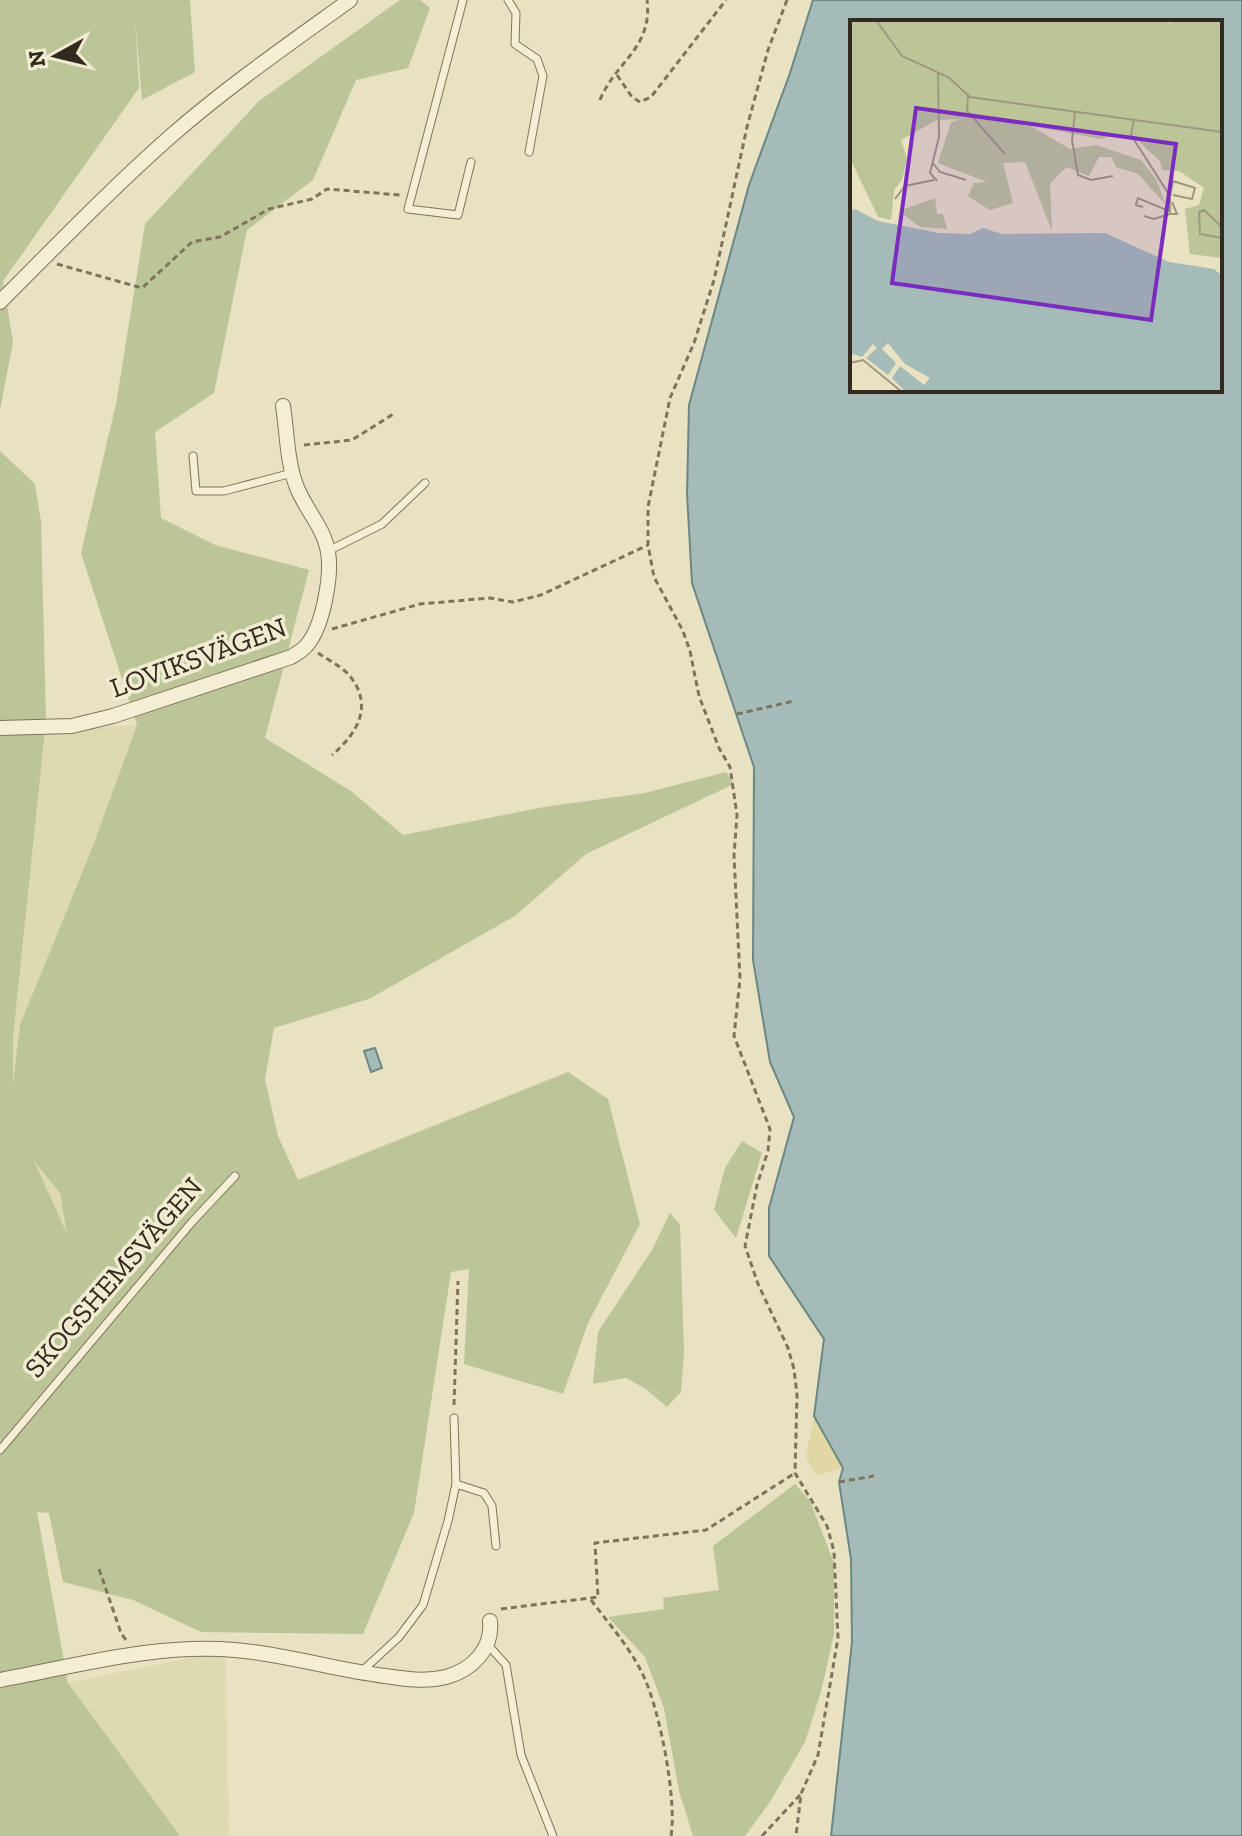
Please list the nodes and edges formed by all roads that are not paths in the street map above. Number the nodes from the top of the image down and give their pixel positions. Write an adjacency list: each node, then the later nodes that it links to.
1 (350, 0): 6 (street)
2 (463, 0): 5 (lane)
3 (508, 0): 4 (lane)
4 (529, 152)
5 (471, 162)
6 (0, 302)
7 (283, 406): 9 (street, LOVIKSVÄGEN)
8 (193, 456): 9 (lane)
9 (292, 473): 11 (street, LOVIKSVÄGEN)
10 (425, 483): 11 (lane)
11 (328, 551): 12 (street, LOVIKSVÄGEN)
12 (0, 728)
13 (235, 1176): 15 (lane, SKOGSHEMSVÄGEN)
14 (454, 1418): 16 (lane)
15 (0, 1450)
16 (456, 1484): 17 (lane); 20 (lane)
17 (496, 1546)
18 (490, 1621): 19 (street)
19 (488, 1645): 20 (street); 22 (lane)
20 (361, 1673): 21 (street)
21 (0, 1680)
22 (553, 1836)

